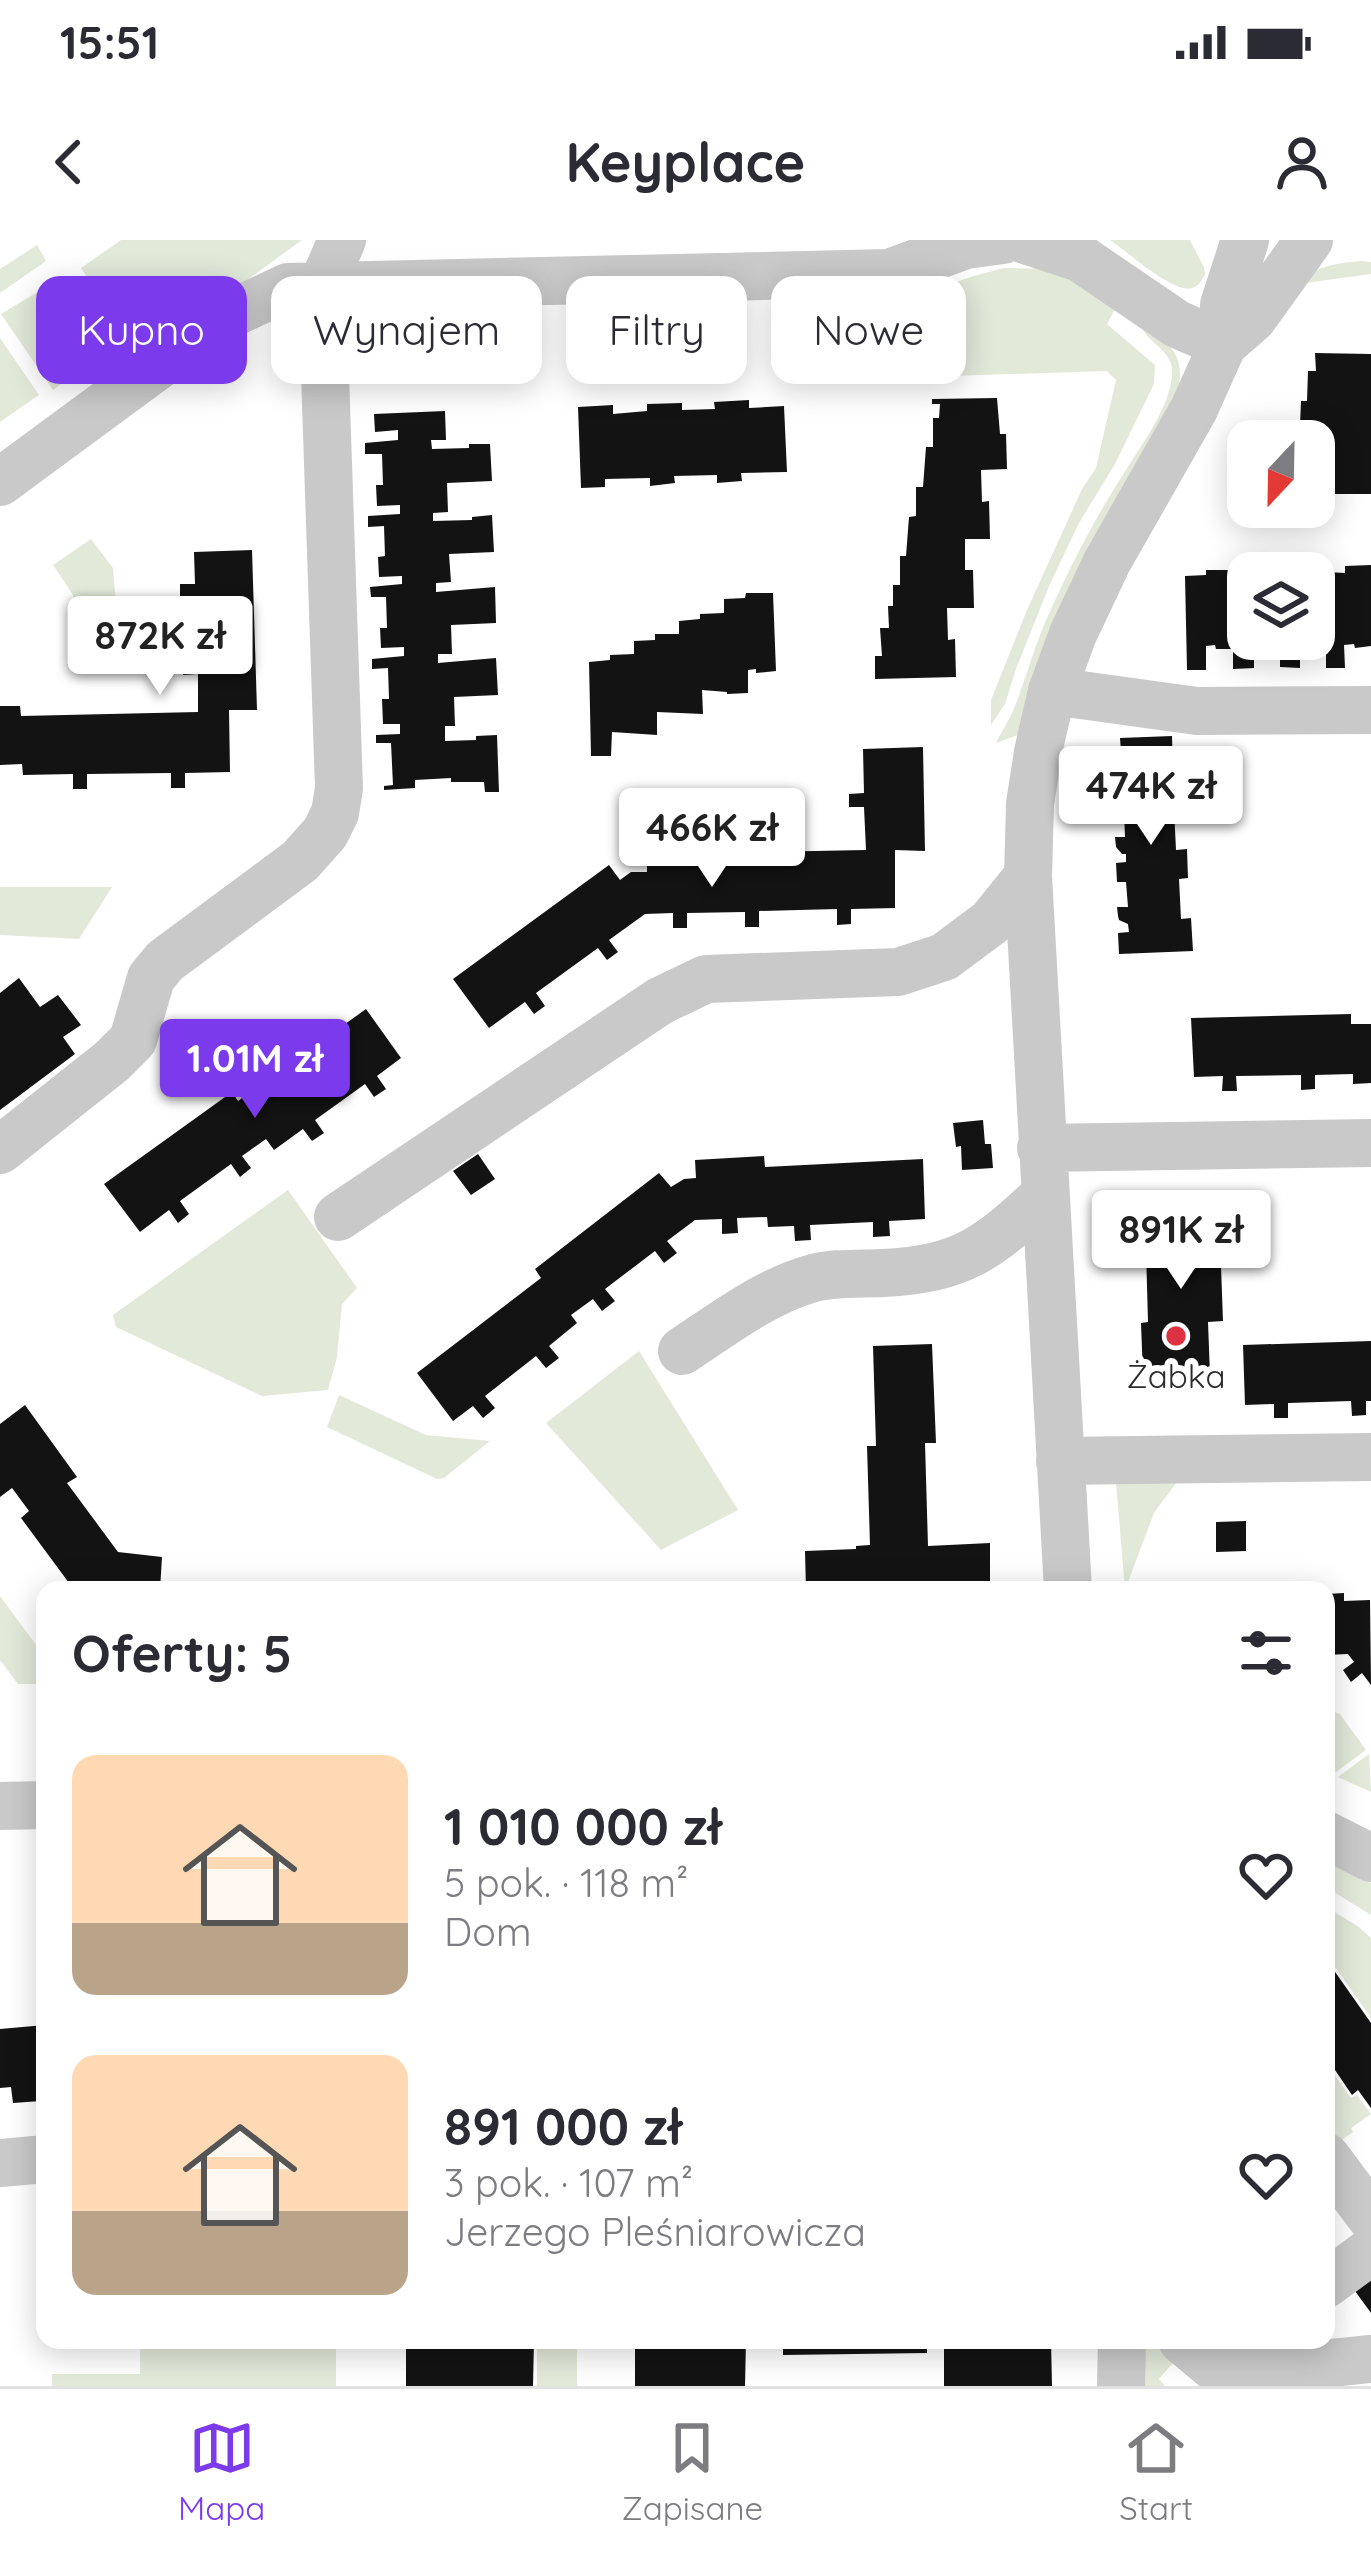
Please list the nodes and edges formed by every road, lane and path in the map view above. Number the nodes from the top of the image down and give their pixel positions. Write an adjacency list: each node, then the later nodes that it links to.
1 (342, 240): 6 (street)
2 (1004, 240): 7 (street)
3 (1025, 240): 9 (street)
4 (1245, 240): 9 (street)
5 (1309, 240): 9 (street)
6 (326, 276)
7 (542, 281)
8 (271, 295): 11 (street)
9 (1222, 344): 12 (street)
10 (325, 384): 16 (street)
11 (0, 482)
12 (1052, 691): 13 (street); 14 (street)
13 (1371, 710)
14 (1028, 876): 17 (street); 18 (street)
15 (1371, 1143): 17 (street)
16 (0, 1150)
17 (1042, 1172): 19 (street); 21 (street)
18 (338, 1217)
19 (682, 1351)
20 (1371, 1457): 21 (street)
21 (1060, 1461): 22 (street)
22 (1067, 1581)
23 (36, 1805): 24 (street)
24 (0, 1806)
25 (1335, 1840): 26 (street)
26 (1371, 1858)
27 (36, 2160): 28 (street)
28 (0, 2163)
29 (1335, 2169): 30 (street)
30 (1371, 2217)
31 (1371, 2251): 32 (street)
32 (1335, 2277)
33 (1122, 2349): 38 (street)
34 (1189, 2349): 37 (street)
35 (1292, 2353): 36 (street); 37 (street)
36 (1371, 2359)
37 (1213, 2378)
38 (1121, 2386)

